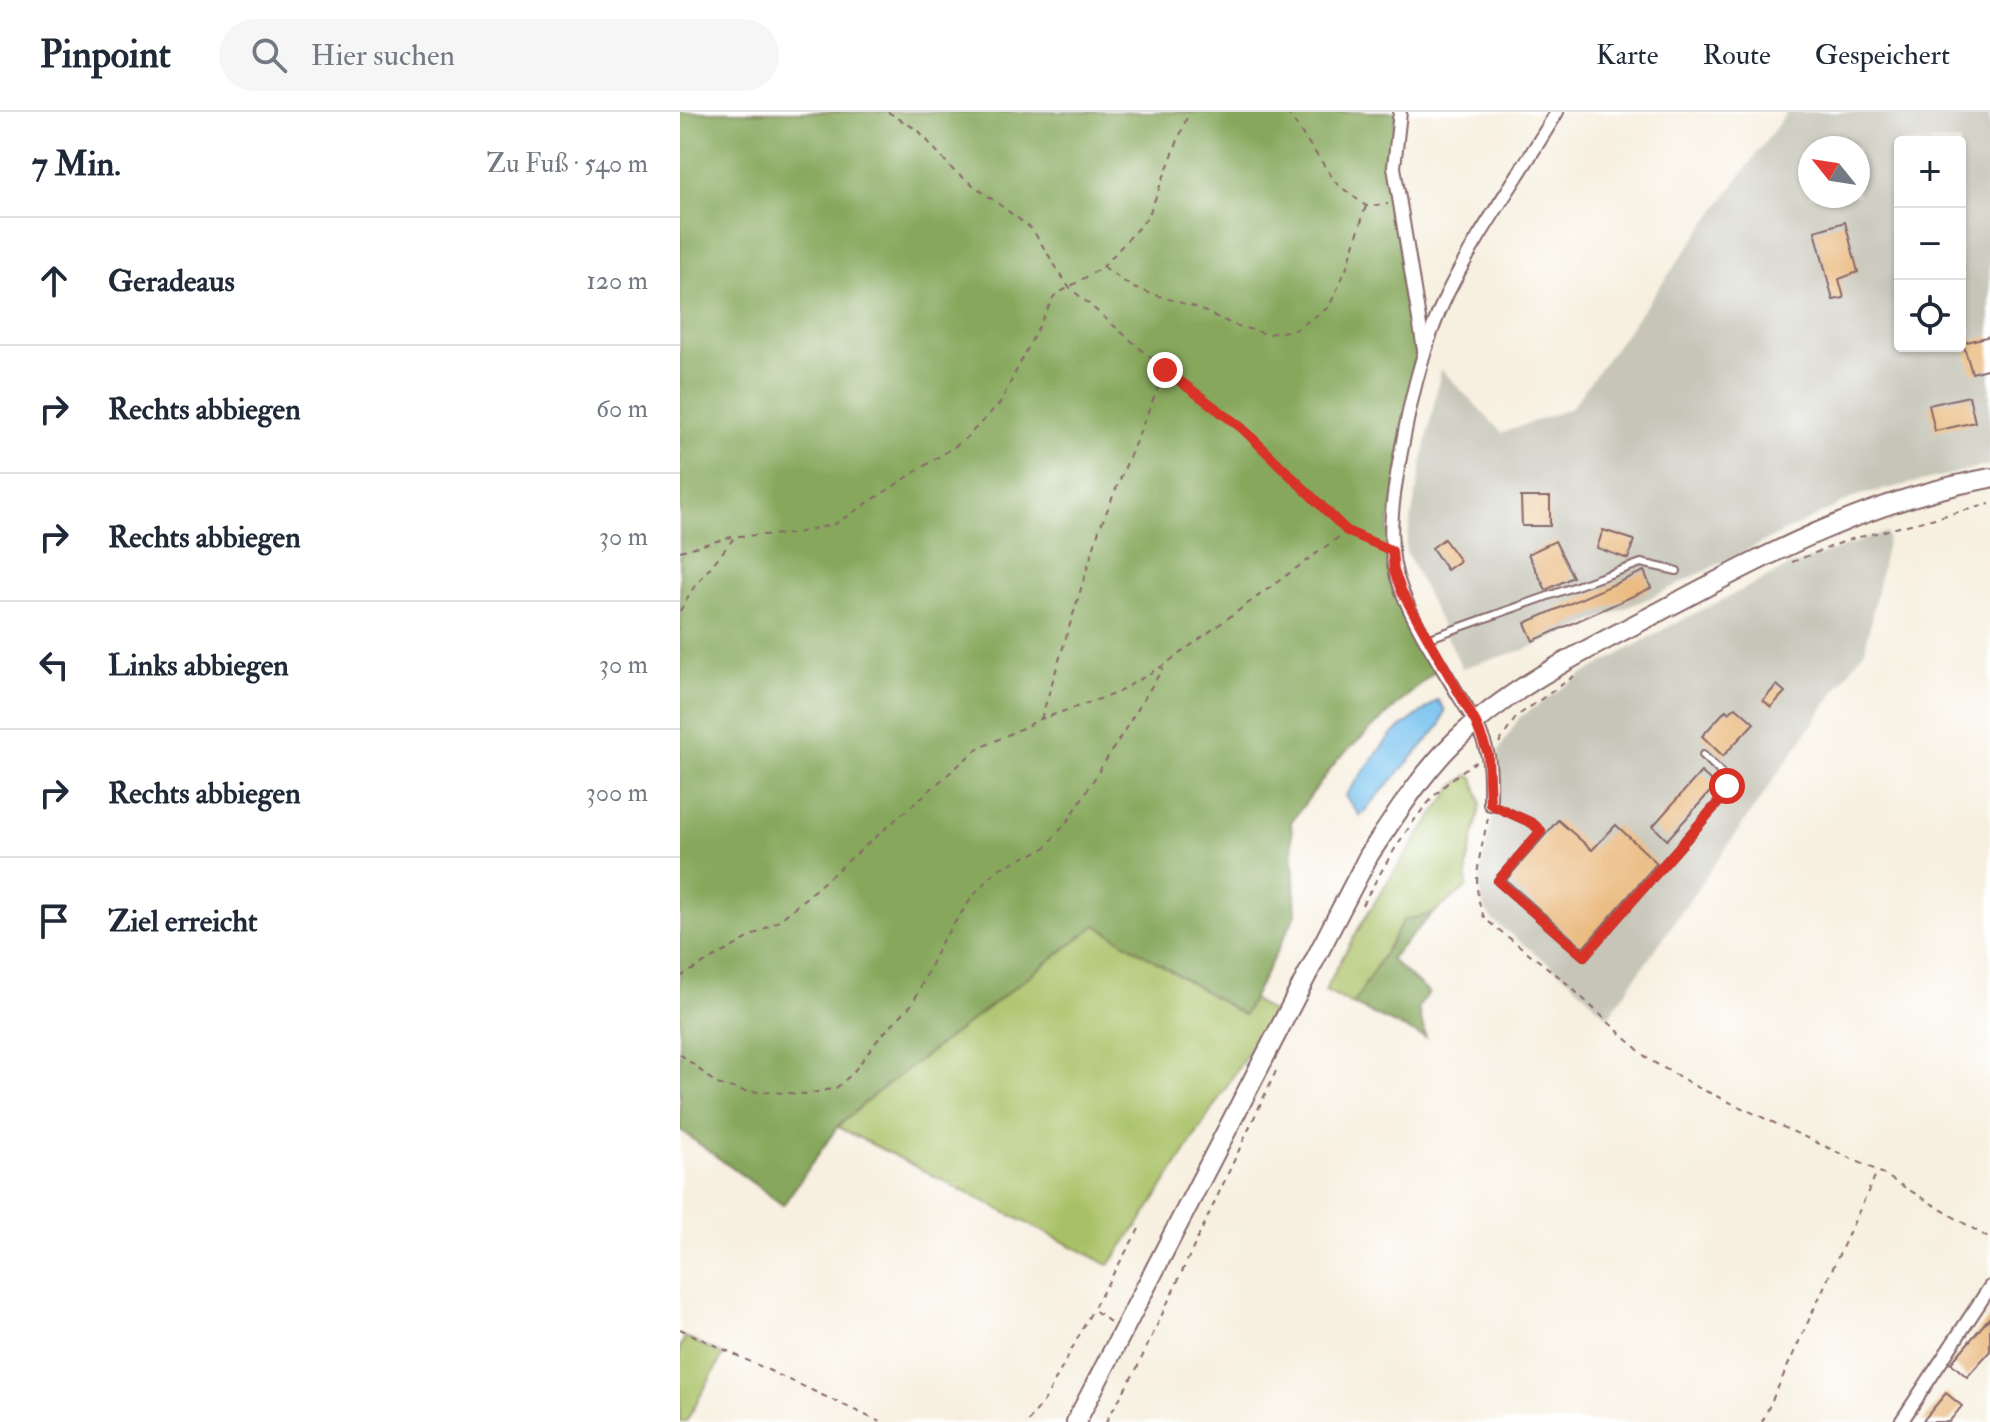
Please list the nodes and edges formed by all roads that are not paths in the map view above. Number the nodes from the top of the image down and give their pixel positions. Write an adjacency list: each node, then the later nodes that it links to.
1 (1400, 112): 3 (street)
2 (1557, 112): 3 (street)
3 (1425, 353): 6 (street)
4 (1990, 478): 7 (main road)
5 (1677, 571): 6 (lane)
6 (1427, 639): 7 (street)
7 (1476, 723): 9 (street); 11 (main road)
8 (1703, 755): 9 (lane)
9 (1490, 804)
10 (1990, 1287): 12 (street)
11 (1076, 1422)
12 (1901, 1422)

